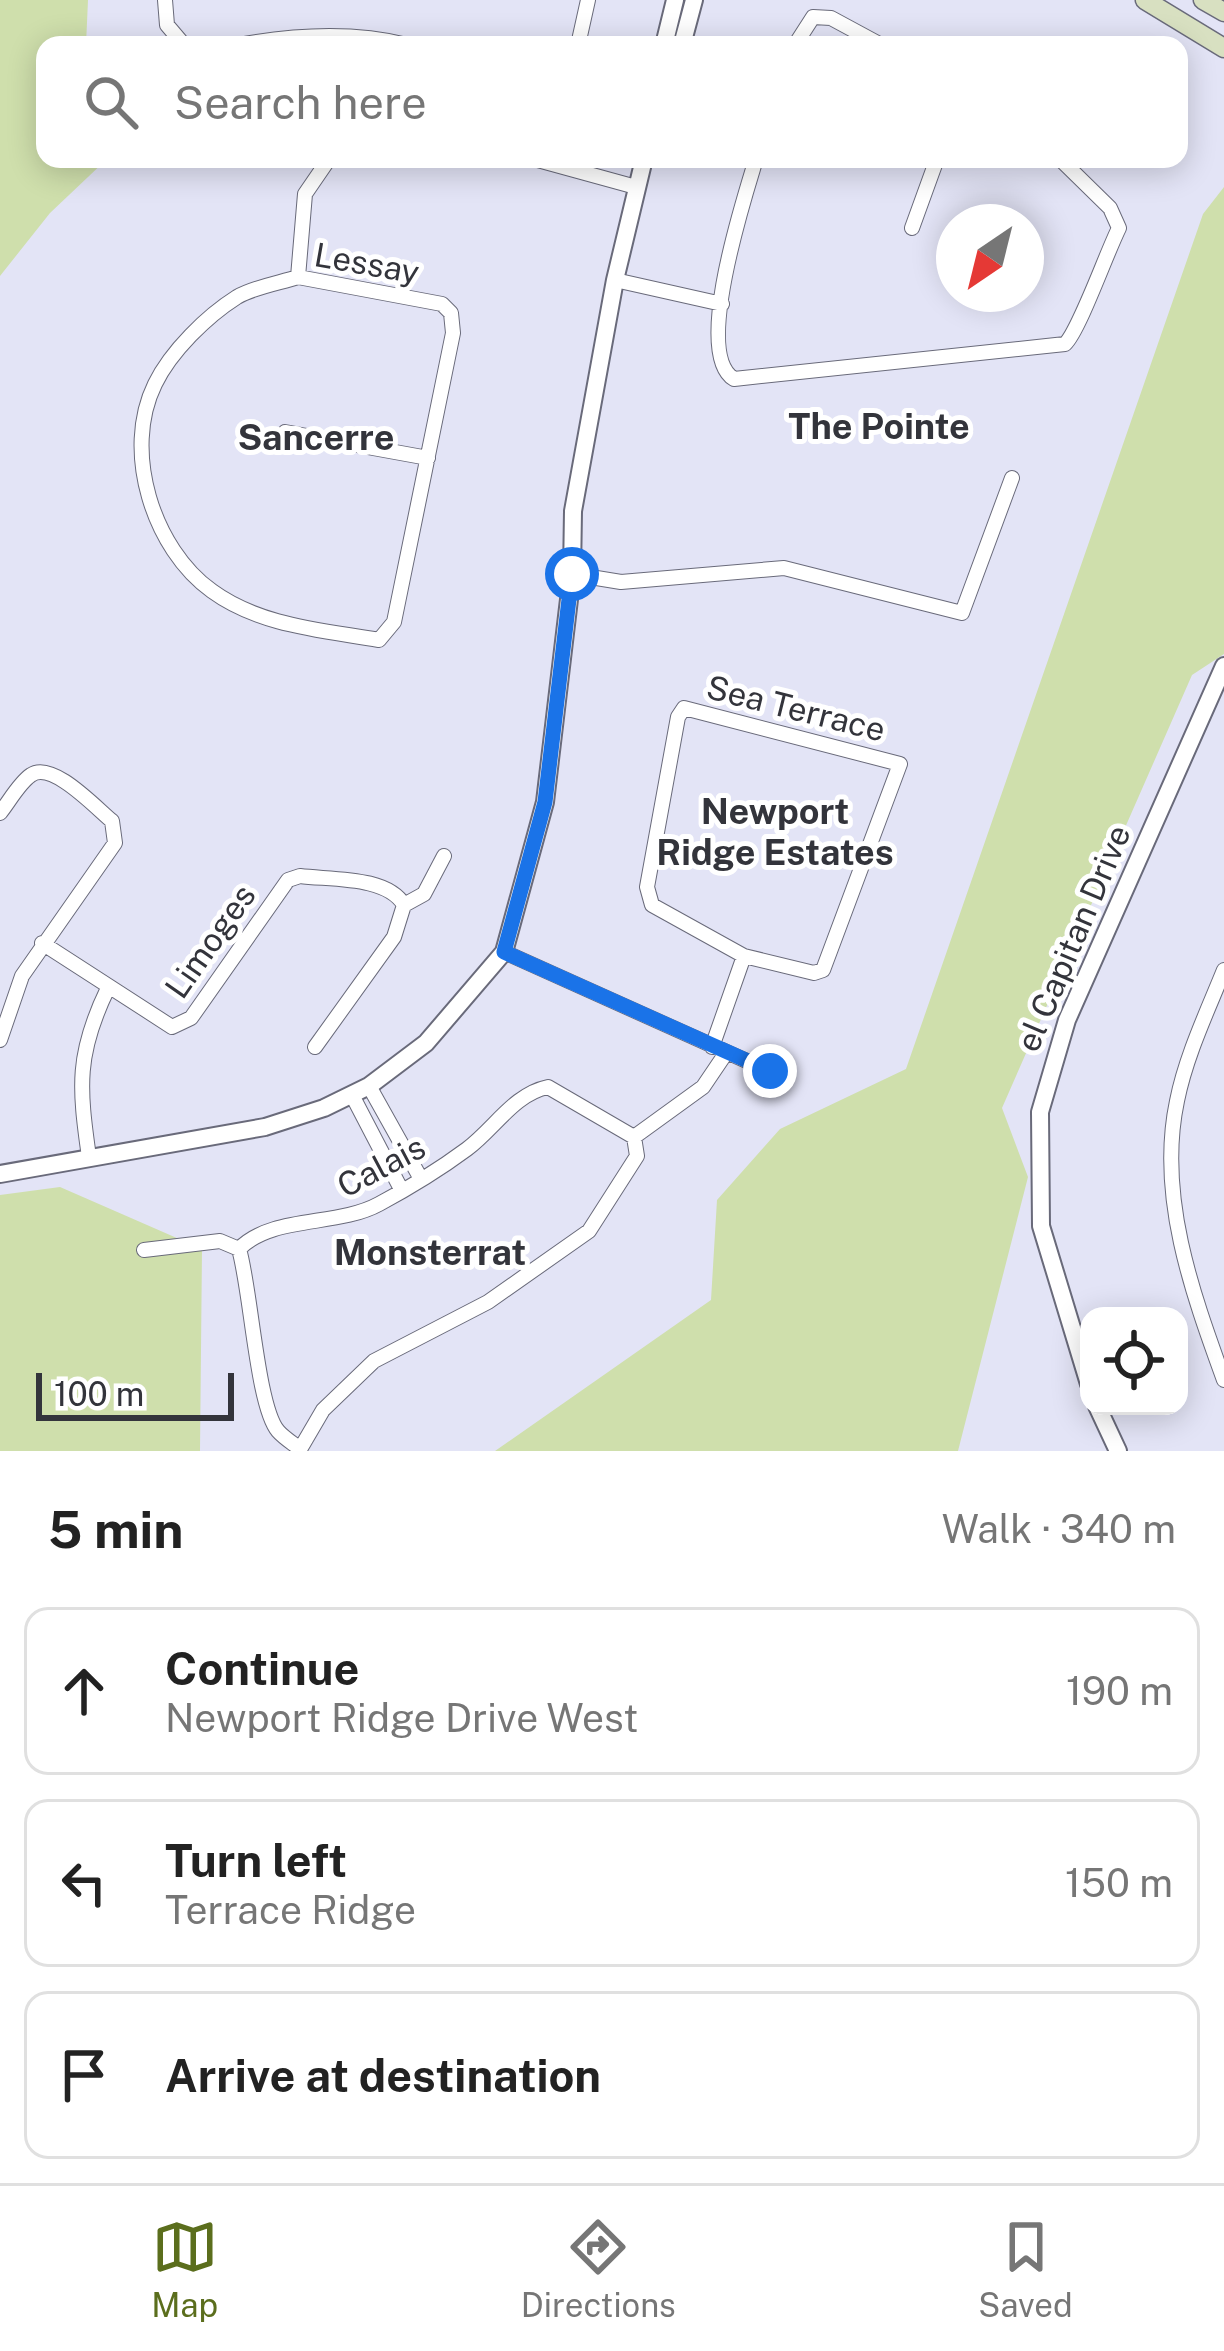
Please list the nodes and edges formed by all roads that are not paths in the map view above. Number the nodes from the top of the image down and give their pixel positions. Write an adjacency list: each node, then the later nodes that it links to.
1 (165, 0): 8 (street)
2 (588, 0): 9 (street)
3 (675, 0): 10 (street)
4 (694, 0): 11 (street)
5 (1145, 0): 14 (main road)
6 (1204, 0): 7 (main road)
7 (1224, 12)
8 (175, 36)
9 (580, 36)
10 (666, 36)
11 (684, 36)
12 (801, 36): 13 (street)
13 (864, 36)
14 (1224, 48)
15 (323, 168): 23 (street)
16 (567, 168): 21 (street)
17 (641, 168): 21 (street)
18 (754, 168): 25 (street)
19 (934, 168): 22 (street)
20 (1069, 168): 25 (street)
21 (636, 187): 24 (street)
22 (912, 228)
23 (298, 277): 27 (street, Lessay); 27 (street, Lessay)
24 (615, 280): 25 (street); 29 (street)
25 (722, 304)
26 (284, 432): 27 (street)
27 (428, 458)
28 (1012, 478): 29 (street)
29 (572, 574): 35 (street)
30 (1224, 666): 53 (street, el Capitan Drive)
31 (0, 813): 34 (street)
32 (444, 856): 33 (street)
33 (404, 905): 38 (street, Limoges); 40 (street)
34 (42, 943): 38 (street); 39 (street)
35 (504, 952): 41 (street); 43 (street)
36 (744, 956): 36 (street, Sea Terrace); 41 (street)
37 (1224, 970): 54 (street)
38 (109, 988): 47 (street)
39 (0, 1040)
40 (315, 1047)
41 (719, 1050): 42 (street); 44 (street)
42 (770, 1071)
43 (361, 1090): 45 (street); 46 (street); 47 (street)
44 (627, 1132): 49 (street, Calais); 56 (street)
45 (399, 1141): 46 (street); 49 (street)
46 (382, 1150): 50 (street)
47 (89, 1157): 48 (street)
48 (0, 1174)
49 (421, 1179): 50 (street, Calais)
50 (402, 1191): 51 (street, Calais)
51 (239, 1249): 52 (street); 56 (street)
52 (144, 1250)
53 (1080, 1354)
54 (1224, 1380)
55 (1101, 1415): 57 (street)
56 (300, 1450)
57 (1118, 1451)

